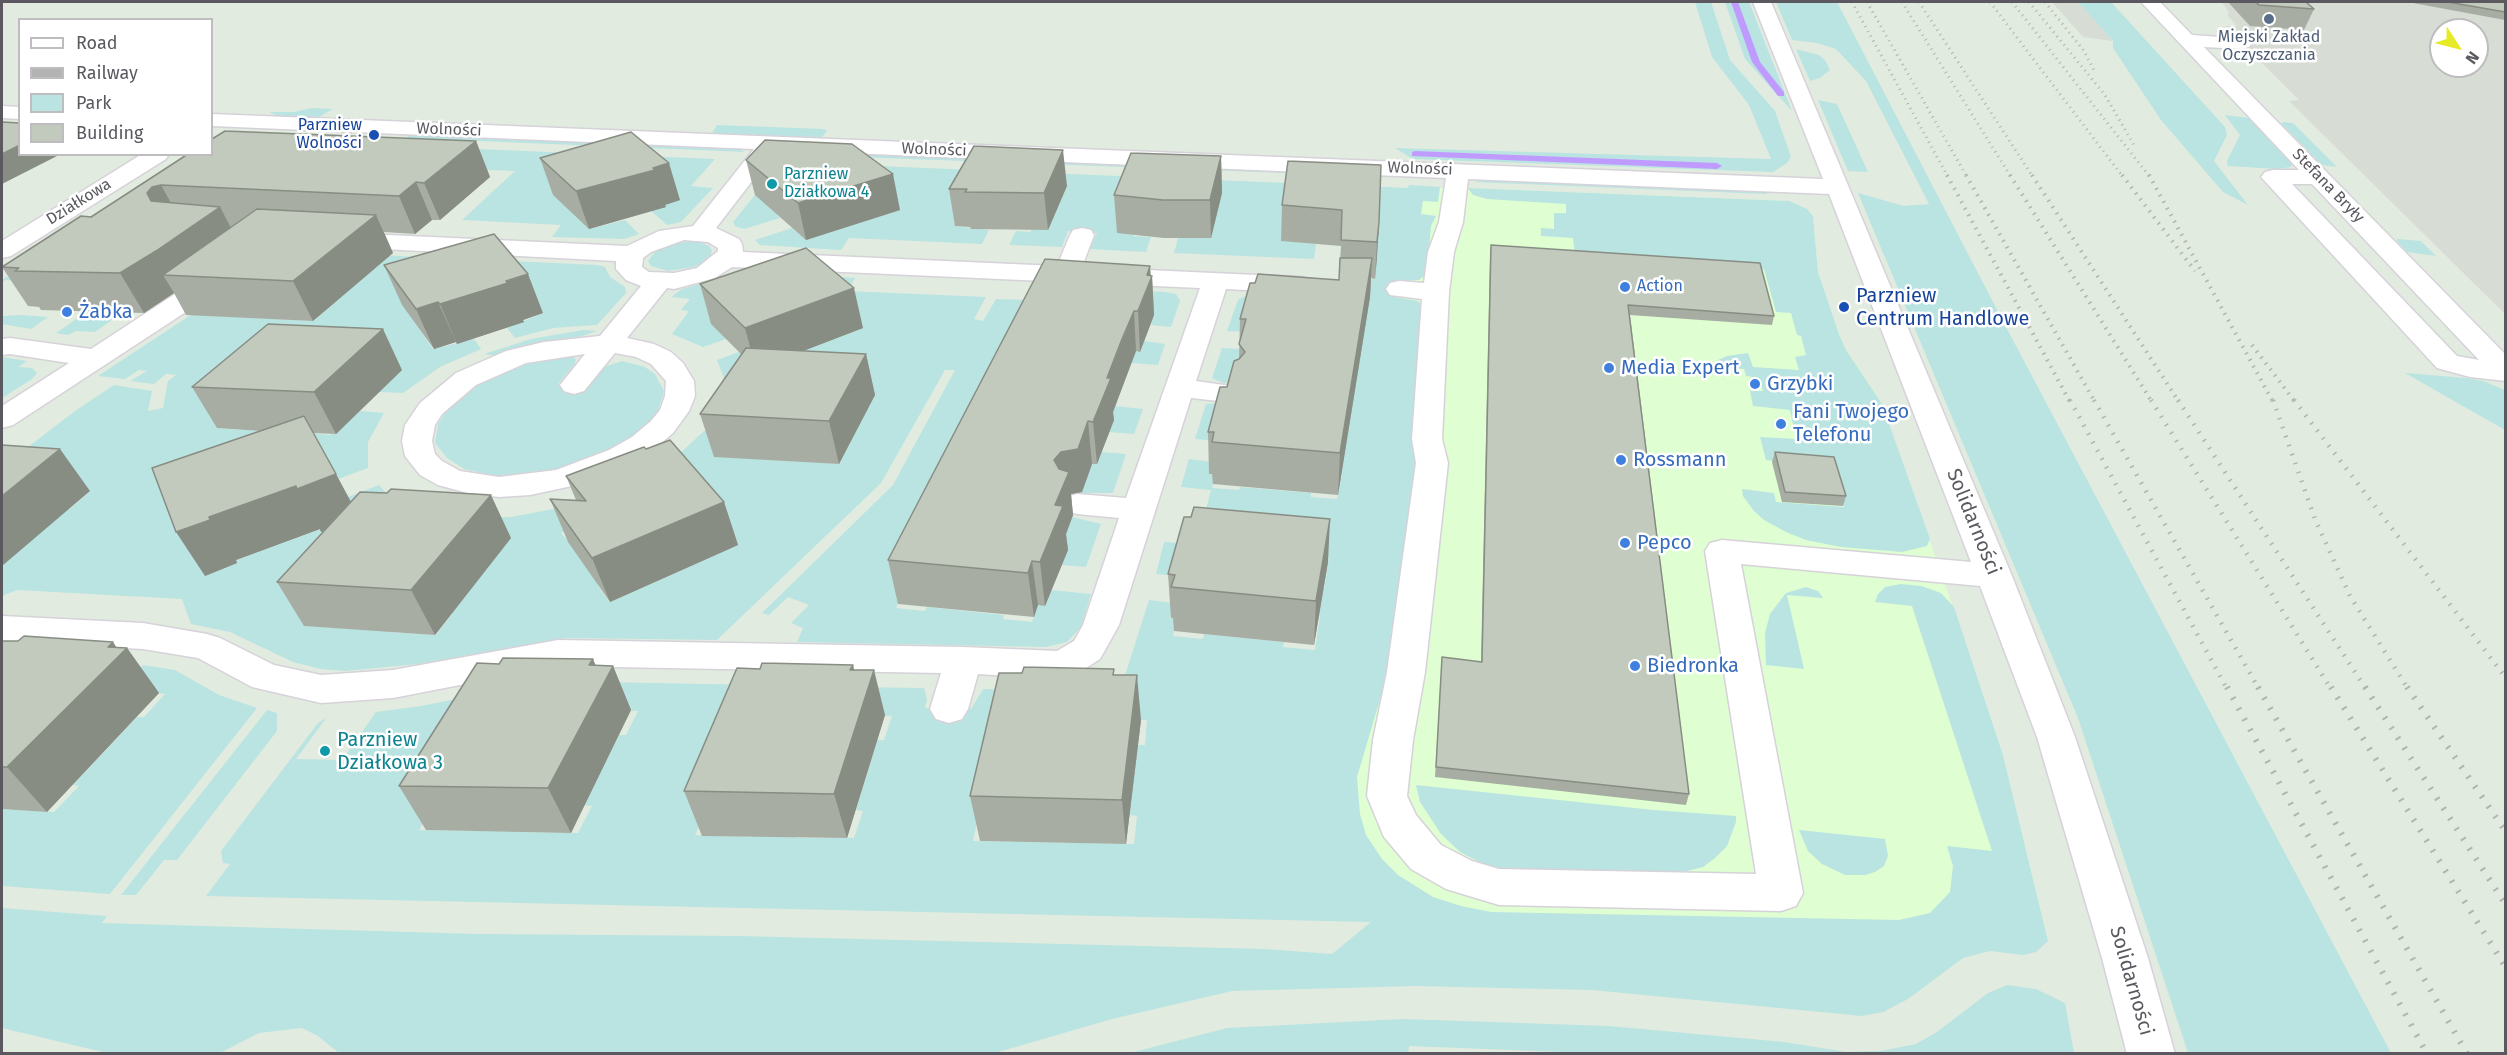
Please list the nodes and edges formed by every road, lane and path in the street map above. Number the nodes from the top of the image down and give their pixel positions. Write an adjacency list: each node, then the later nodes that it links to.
1 (1762, 2): 13 (street, Solidarności)
2 (2150, 2): 3 (street, Stefana Bryły)
3 (2187, 40): 4 (street); 12 (street, Stefana Bryły)
4 (2242, 43)
5 (260, 104): 8 (street)
6 (2, 112): 7 (street)
7 (18, 113)
8 (216, 122): 9 (street, Wolności)
9 (770, 143): 11 (street, Wolności); 14 (street)
10 (155, 156): 17 (street, Działkowa)
11 (1458, 171): 13 (street, Wolności); 26 (street)
12 (2319, 177): 27 (street, Stefana Bryły); 32 (street)
13 (1837, 187): 39 (street, Solidarności)
14 (700, 233): 18 (street); 19 (street)
15 (1082, 235): 21 (street)
16 (317, 239): 18 (street)
17 (2, 251)
18 (632, 254): 22 (street)
19 (727, 259): 21 (street); 22 (street)
20 (232, 266): 31 (street)
21 (1067, 274): 23 (street)
22 (659, 281): 30 (street)
23 (1216, 281): 24 (street); 34 (street)
24 (1330, 286)
25 (1399, 290): 26 (street)
26 (1436, 292): 39 (street)
27 (2468, 332): 28 (street); 32 (street, Stefana Bryły)
28 (2505, 335)
29 (4, 343): 31 (street)
30 (608, 343): 30 (street); 33 (street)
31 (93, 358): 36 (street)
32 (2505, 372)
33 (574, 385)
34 (1180, 388): 35 (street); 38 (street)
35 (1228, 393)
36 (2, 419)
37 (1077, 504): 38 (street)
38 (1138, 509): 42 (street)
39 (1995, 576): 45 (street, Solidarności)
40 (2, 629): 41 (street)
41 (36, 631): 42 (street); 43 (street)
42 (963, 660): 44 (street)
43 (2, 663)
44 (949, 709)
45 (2151, 1053)

